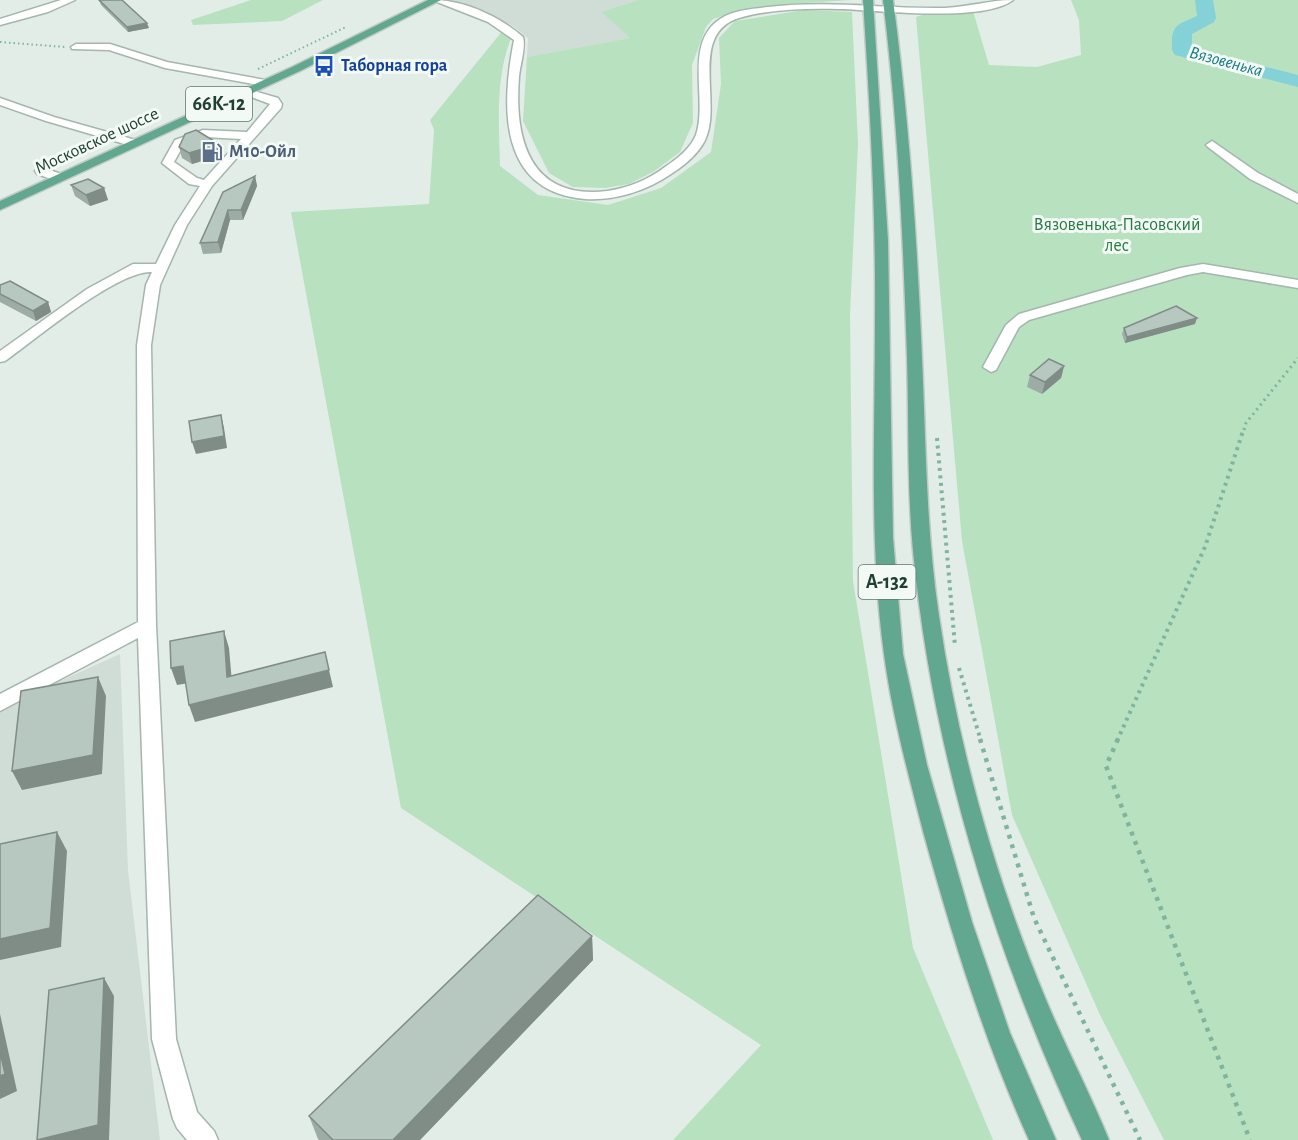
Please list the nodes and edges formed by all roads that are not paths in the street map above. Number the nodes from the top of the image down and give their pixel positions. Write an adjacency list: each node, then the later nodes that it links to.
1 (70, 0): 6 (street)
2 (436, 0): 4 (street); 8 (main road, Московское шоссе / 66К-12)
3 (1008, 0): 5 (street)
4 (868, 4): 5 (street); 25 (main road, А-132)
5 (889, 5): 26 (main road, А-132)
6 (0, 22)
7 (76, 47): 8 (street)
8 (243, 85): 10 (street); 11 (main road, Московское шоссе / 66К-12)
9 (0, 101): 11 (street)
10 (250, 136): 15 (street); 15 (street)
11 (135, 143): 14 (main road, Московское шоссе / 66К-12)
12 (1212, 145): 16 (street)
13 (41, 171): 14 (street)
14 (60, 178): 17 (main road, Московское шоссе / 66К-12)
15 (207, 184): 18 (street)
16 (1298, 199)
17 (0, 206)
18 (159, 268): 20 (street); 22 (street)
19 (1298, 284): 21 (street)
20 (0, 358)
21 (991, 367)
22 (147, 625): 23 (street); 24 (street)
23 (0, 704)
24 (205, 1140)
25 (1043, 1140)
26 (1096, 1140)

